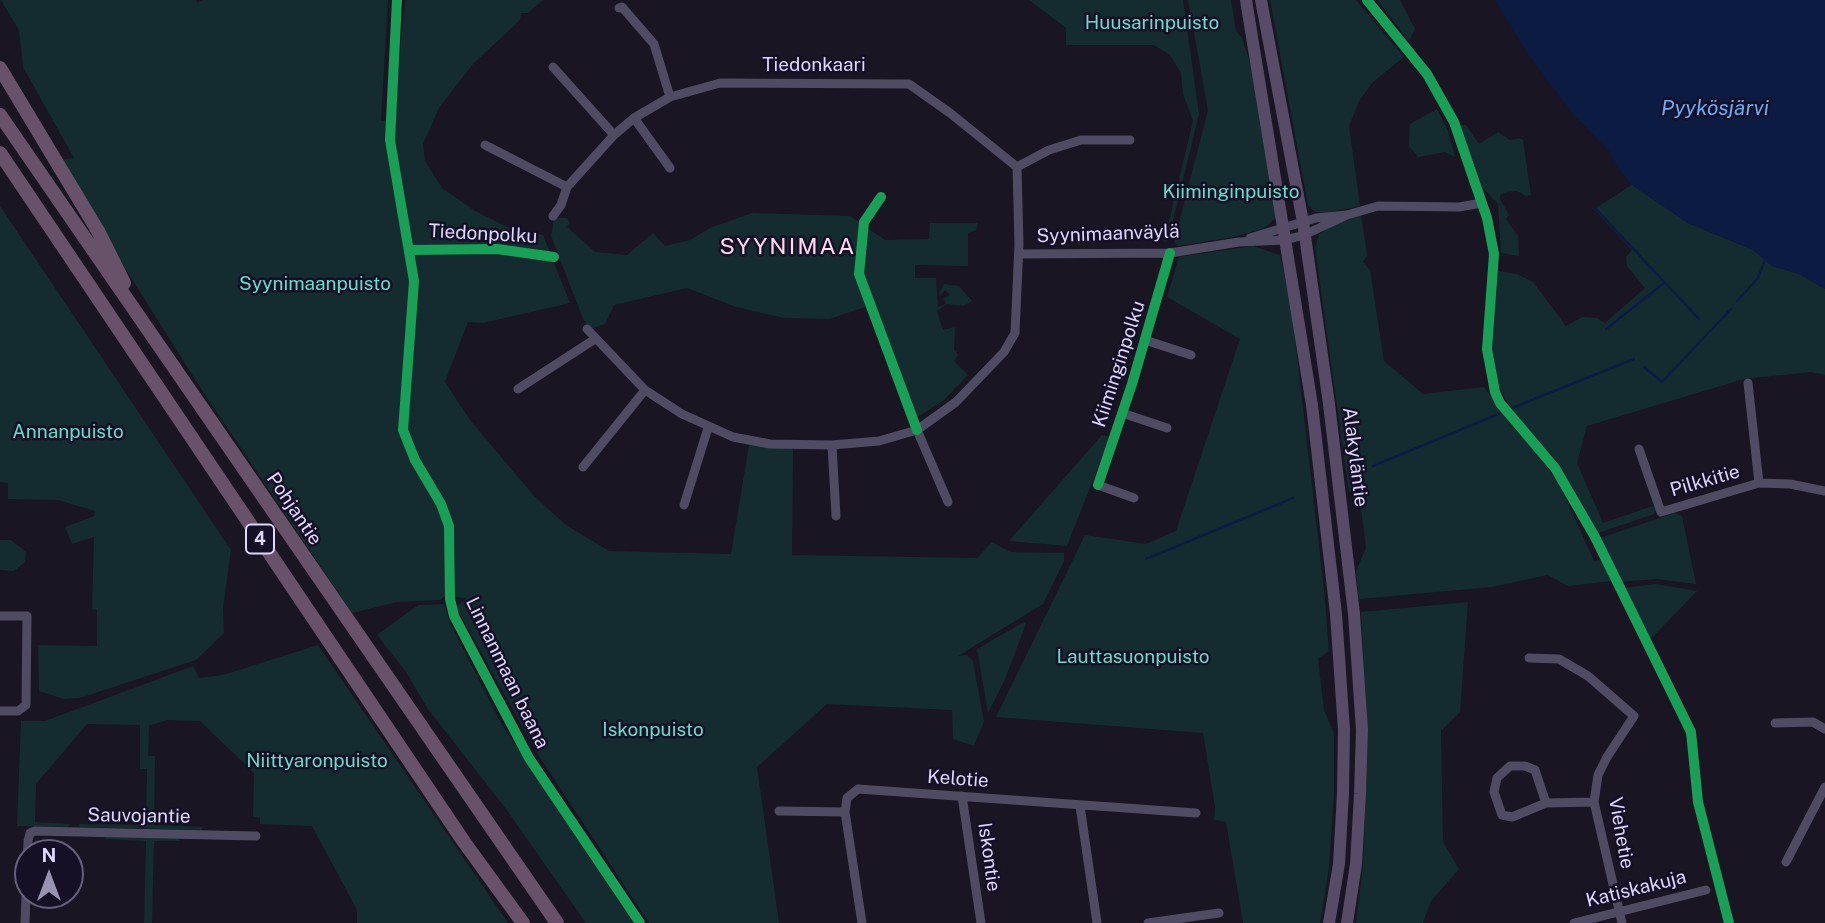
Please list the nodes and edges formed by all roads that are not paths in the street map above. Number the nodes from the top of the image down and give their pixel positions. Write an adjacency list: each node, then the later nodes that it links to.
1 (1246, 0): 20 (main road, Alakyläntie)
2 (1261, 0): 19 (main road, Alakyläntie)
3 (1367, 0): 17 (street)
4 (619, 8): 7 (street)
5 (554, 67): 10 (street)
6 (2, 70): 25 (highway)
7 (670, 97): 9 (street, Tiedonkaari); 14 (street, Tiedonkaari)
8 (0, 115): 25 (highway, Pohjantie / 4)
9 (634, 118): 10 (street, Tiedonkaari); 15 (street)
10 (614, 135): 16 (street, Tiedonkaari)
11 (1130, 140): 14 (street)
12 (485, 145): 16 (street)
13 (0, 153): 64 (highway, 4)
14 (1017, 167): 22 (street)
15 (670, 168)
16 (567, 187): 18 (street, Tiedonkaari)
17 (1482, 203): 19 (street, Syynimaanväylä); 23 (street)
18 (553, 216)
19 (1304, 229): 20 (street, Syynimaanväylä); 71 (main road, Alakyläntie)
20 (1284, 234): 21 (street, Syynimaanväylä); 70 (main road, Alakyläntie)
21 (1170, 253): 22 (street, Syynimaanväylä); 27 (street, Kiiminginpolku)
22 (1019, 254): 35 (street)
23 (1490, 310)
24 (587, 329): 26 (street)
25 (148, 331): 65 (highway, Pohjantie / 4)
26 (595, 339): 30 (street); 31 (street)
27 (1145, 340): 28 (street, Kiiminginpolku); 32 (street, Kiiminginpolku)
28 (1191, 355)
29 (1748, 383): 39 (street)
30 (518, 389)
31 (645, 390): 33 (street); 38 (street)
32 (1122, 414): 34 (street, Kiiminginpolku); 41 (street, Kiiminginpolku)
33 (708, 428): 36 (street); 43 (street)
34 (1167, 428)
35 (916, 430): 36 (street); 42 (street)
36 (832, 445): 44 (street)
37 (1639, 449): 39 (street, Pilkkitie)
38 (583, 467)
39 (1759, 483): 40 (street, Pilkkitie)
40 (1825, 491)
41 (1134, 498)
42 (948, 502)
43 (684, 505)
44 (836, 516)
45 (0, 616): 47 (street)
46 (1529, 658): 52 (street, Viehetie)
47 (0, 711)
48 (1775, 723): 49 (street)
49 (1825, 729)
50 (1825, 787): 59 (street)
51 (962, 796): 54 (street, Kelotie); 56 (street, Kelotie); 67 (street, Iskontie)
52 (1594, 802): 53 (street); 61 (street, Viehetie)
53 (1546, 803): 53 (street)
54 (1080, 806): 57 (street, Kelotie); 68 (street)
55 (779, 811): 56 (street)
56 (845, 812): 66 (street)
57 (1196, 813)
58 (256, 836): 63 (street, Sauvojantie)
59 (1786, 862)
60 (1706, 890): 61 (street, Katiskakuja)
61 (1619, 911): 72 (street, Katiskakuja); 73 (street, Viehetie)
62 (1219, 913): 69 (street)
63 (25, 923)
64 (523, 923)
65 (557, 923)
66 (862, 923)
67 (981, 923)
68 (1097, 923)
69 (1148, 923)
70 (1329, 923)
71 (1347, 923)
72 (1574, 923)
73 (1622, 923)

